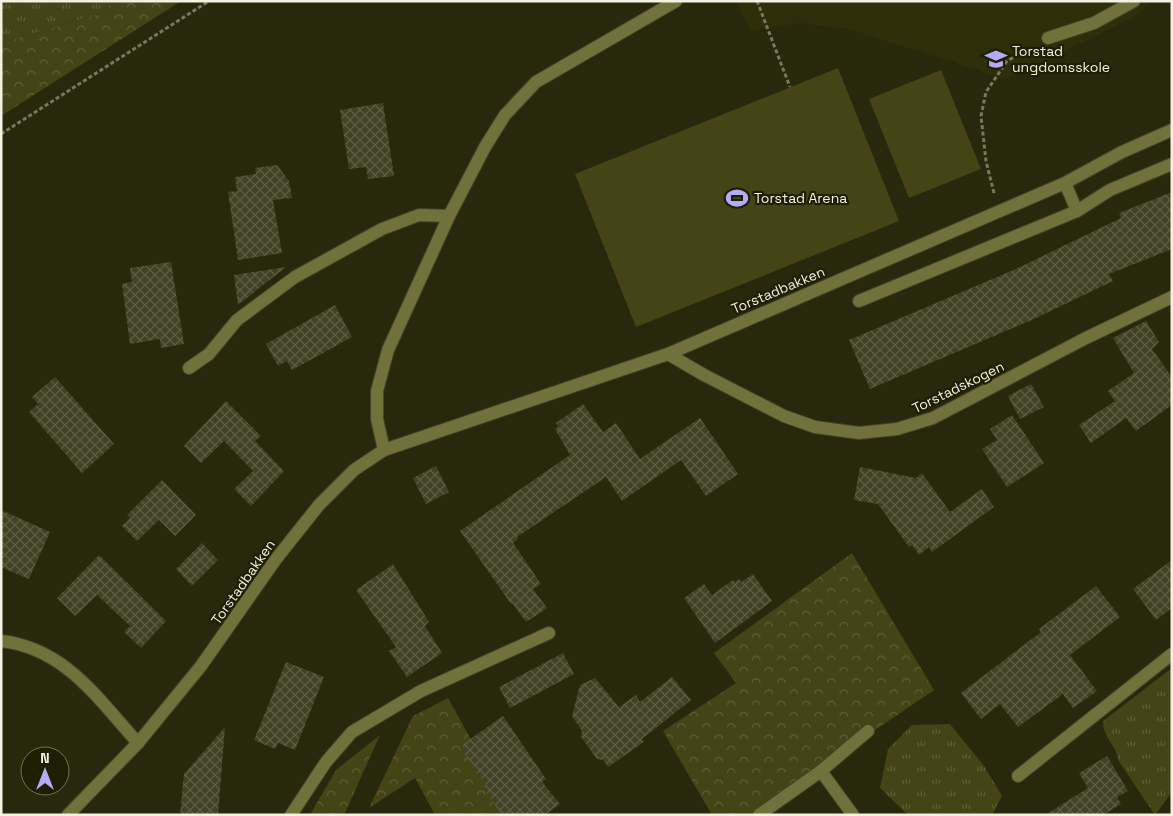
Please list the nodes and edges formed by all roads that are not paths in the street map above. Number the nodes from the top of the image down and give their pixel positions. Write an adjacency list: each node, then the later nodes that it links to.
1 (676, 1): 8 (street)
2 (1134, 1): 3 (street)
3 (1048, 38)
4 (1172, 130): 6 (street, Torstadbakken)
5 (1172, 164): 7 (street)
6 (1066, 183): 7 (street); 11 (street, Torstadbakken)
7 (1077, 212): 10 (street)
8 (449, 216): 12 (street); 13 (street)
9 (1172, 297): 11 (street, Torstadskogen)
10 (859, 301)
11 (668, 354): 13 (street, Torstadbakken)
12 (189, 368)
13 (384, 450): 18 (street, Torstadbakken)
14 (549, 633): 22 (street)
15 (1, 641): 18 (street)
16 (1172, 654): 20 (street)
17 (868, 731): 19 (street)
18 (138, 743): 21 (street, Torstadbakken)
19 (821, 771): 23 (street); 24 (street)
20 (1018, 776)
21 (72, 813)
22 (291, 815)
23 (759, 815)
24 (853, 815)

